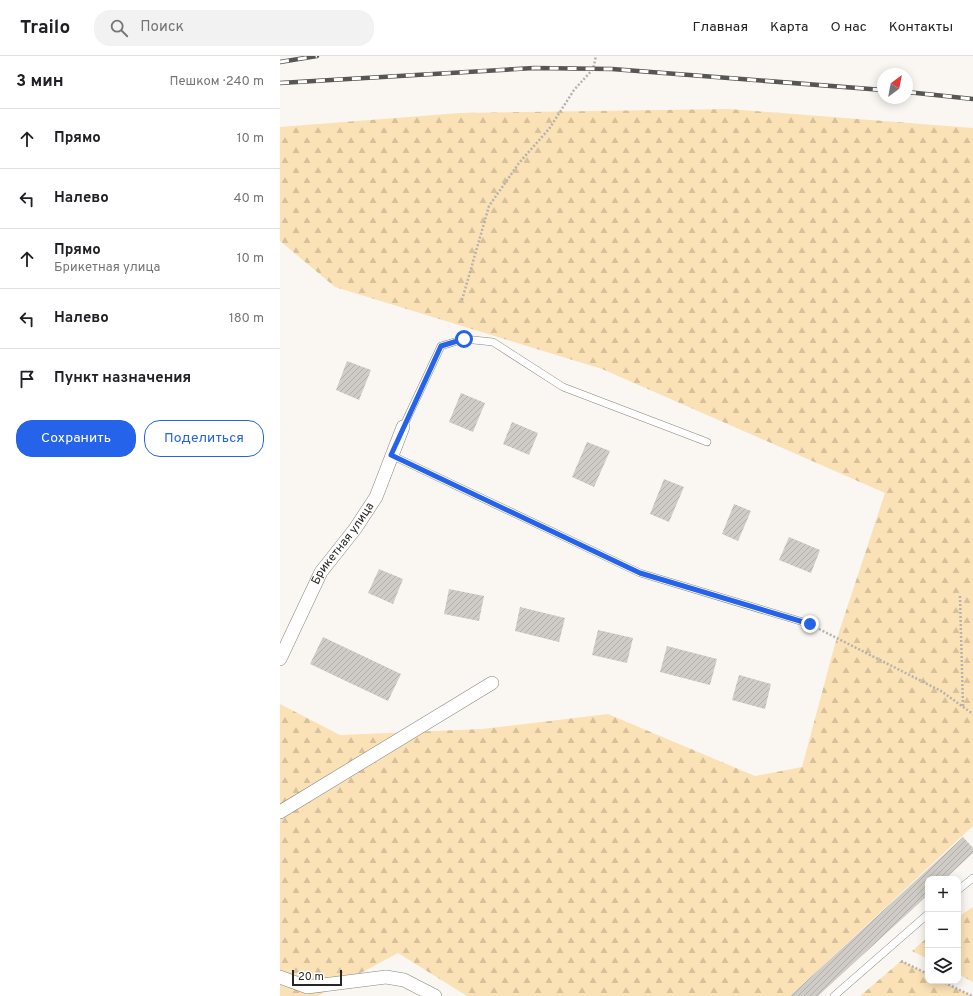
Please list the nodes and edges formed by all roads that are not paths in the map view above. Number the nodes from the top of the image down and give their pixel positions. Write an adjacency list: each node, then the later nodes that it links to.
1 (403, 427): 2 (lane); 3 (street, Брикетная улица)
2 (707, 442)
3 (391, 455): 4 (lane); 5 (street, Брикетная улица)
4 (810, 624)
5 (280, 659)
6 (492, 683): 7 (street)
7 (280, 812)
8 (973, 878): 9 (lane)
9 (961, 888)
10 (925, 917): 13 (lane)
11 (280, 977): 12 (street)
12 (435, 996)
13 (834, 996)

